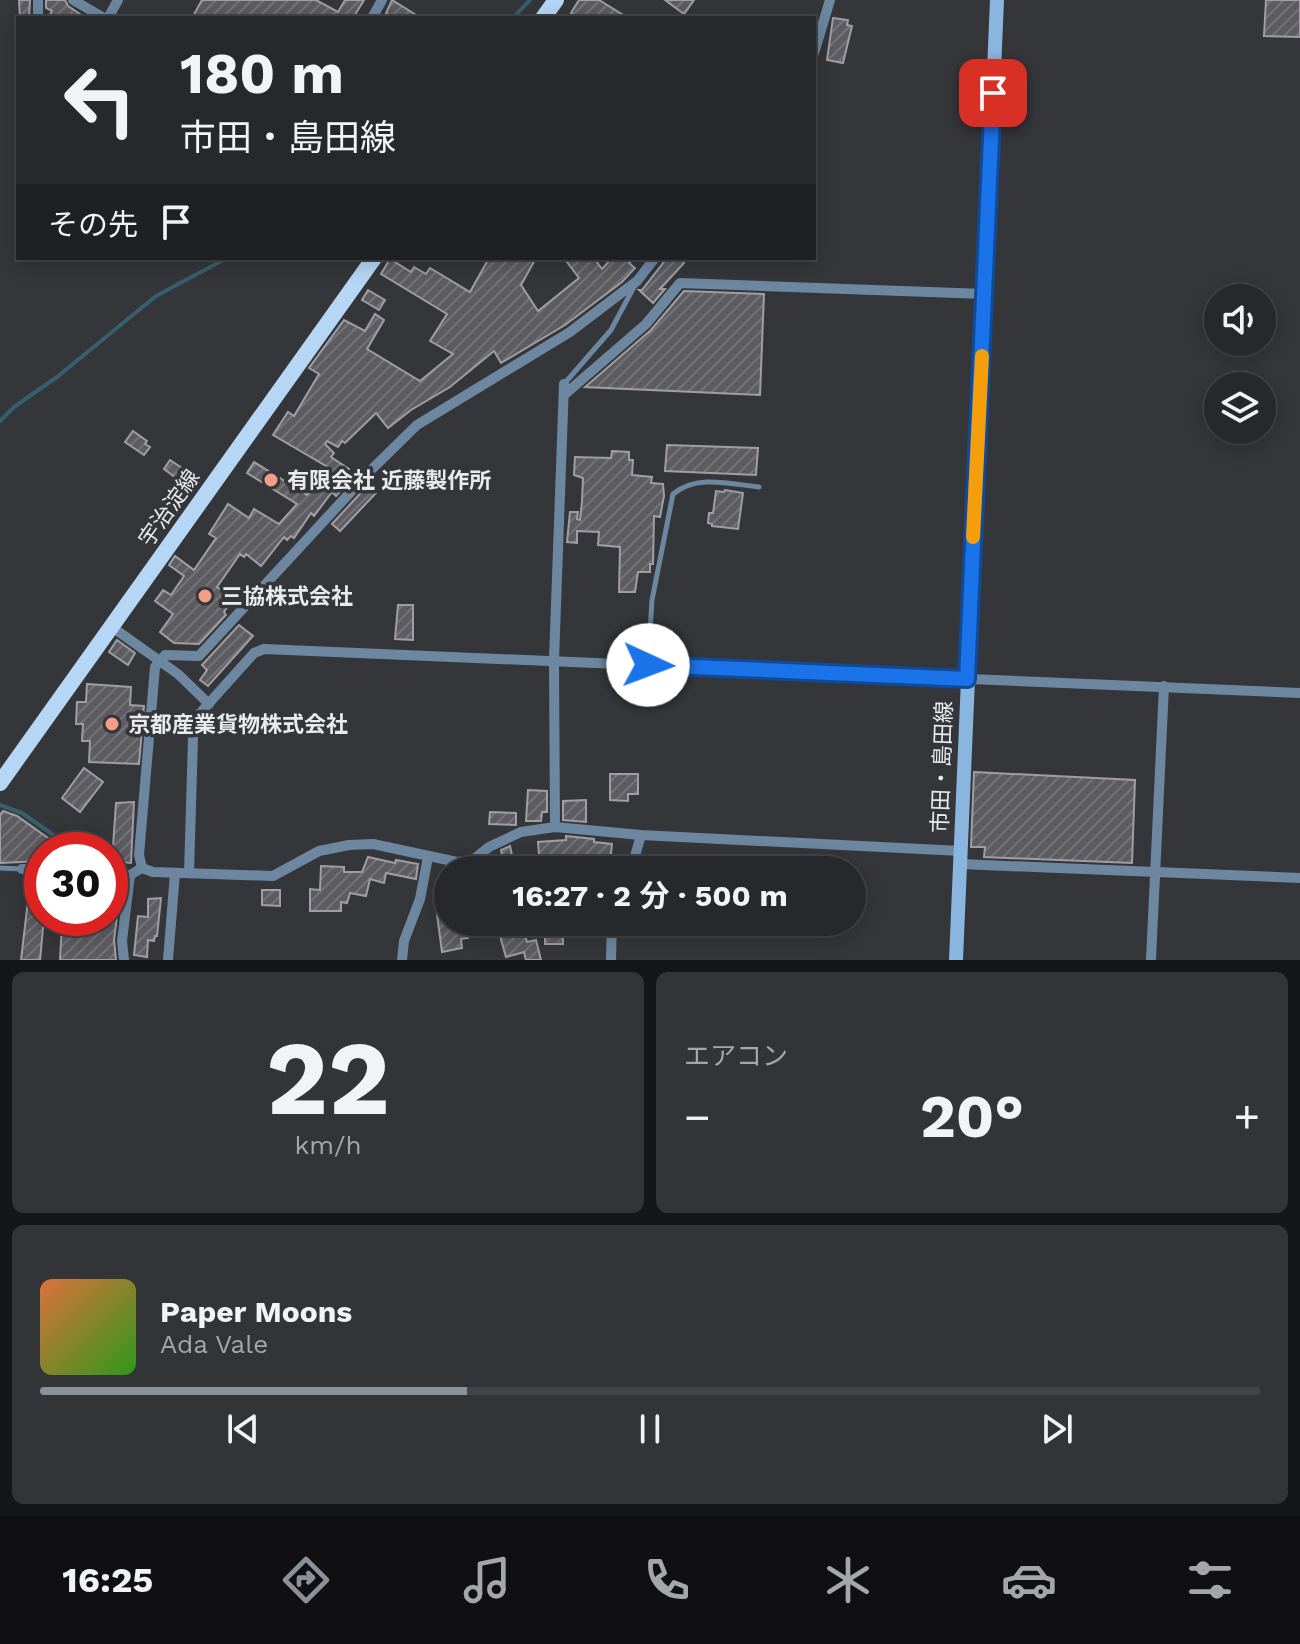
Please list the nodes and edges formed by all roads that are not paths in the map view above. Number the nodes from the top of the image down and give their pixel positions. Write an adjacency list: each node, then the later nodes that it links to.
1 (73, 0): 4 (street)
2 (830, 0): 5 (street)
3 (997, 0): 9 (street, 市田・島田線)
4 (102, 16)
5 (816, 46)
6 (373, 260): 12 (main road, 宇治淀線)
7 (653, 260): 8 (street)
8 (637, 281): 10 (lane); 14 (street)
9 (985, 294): 10 (street); 16 (street, 市田・島田線)
10 (564, 389): 13 (street)
11 (759, 487): 15 (lane)
12 (112, 627): 14 (street); 22 (main road, 宇治淀線)
13 (554, 660): 15 (street); 19 (street); 23 (street)
14 (160, 661): 19 (street); 21 (street)
15 (648, 665): 16 (street)
16 (967, 679): 17 (street); 27 (street, 市田・島田線)
17 (1164, 686): 18 (street); 31 (street)
18 (1300, 693)
19 (209, 704): 20 (street)
20 (189, 723): 21 (street); 33 (street)
21 (149, 729): 29 (street)
22 (0, 783)
23 (555, 827): 24 (street); 26 (street)
24 (641, 835): 25 (street); 27 (street)
25 (635, 856)
26 (428, 857): 33 (street); 39 (street)
27 (960, 858): 31 (street); 41 (street, 市田・島田線)
28 (0, 868): 30 (lane)
29 (142, 868): 32 (street); 34 (street)
30 (22, 869)
31 (1155, 872): 35 (street); 42 (street)
32 (175, 873): 33 (street); 38 (street)
33 (189, 873)
34 (130, 875): 37 (street)
35 (1300, 878)
36 (612, 936): 40 (street)
37 (124, 960)
38 (168, 960)
39 (402, 960)
40 (611, 960)
41 (956, 960)
42 (1151, 960)

